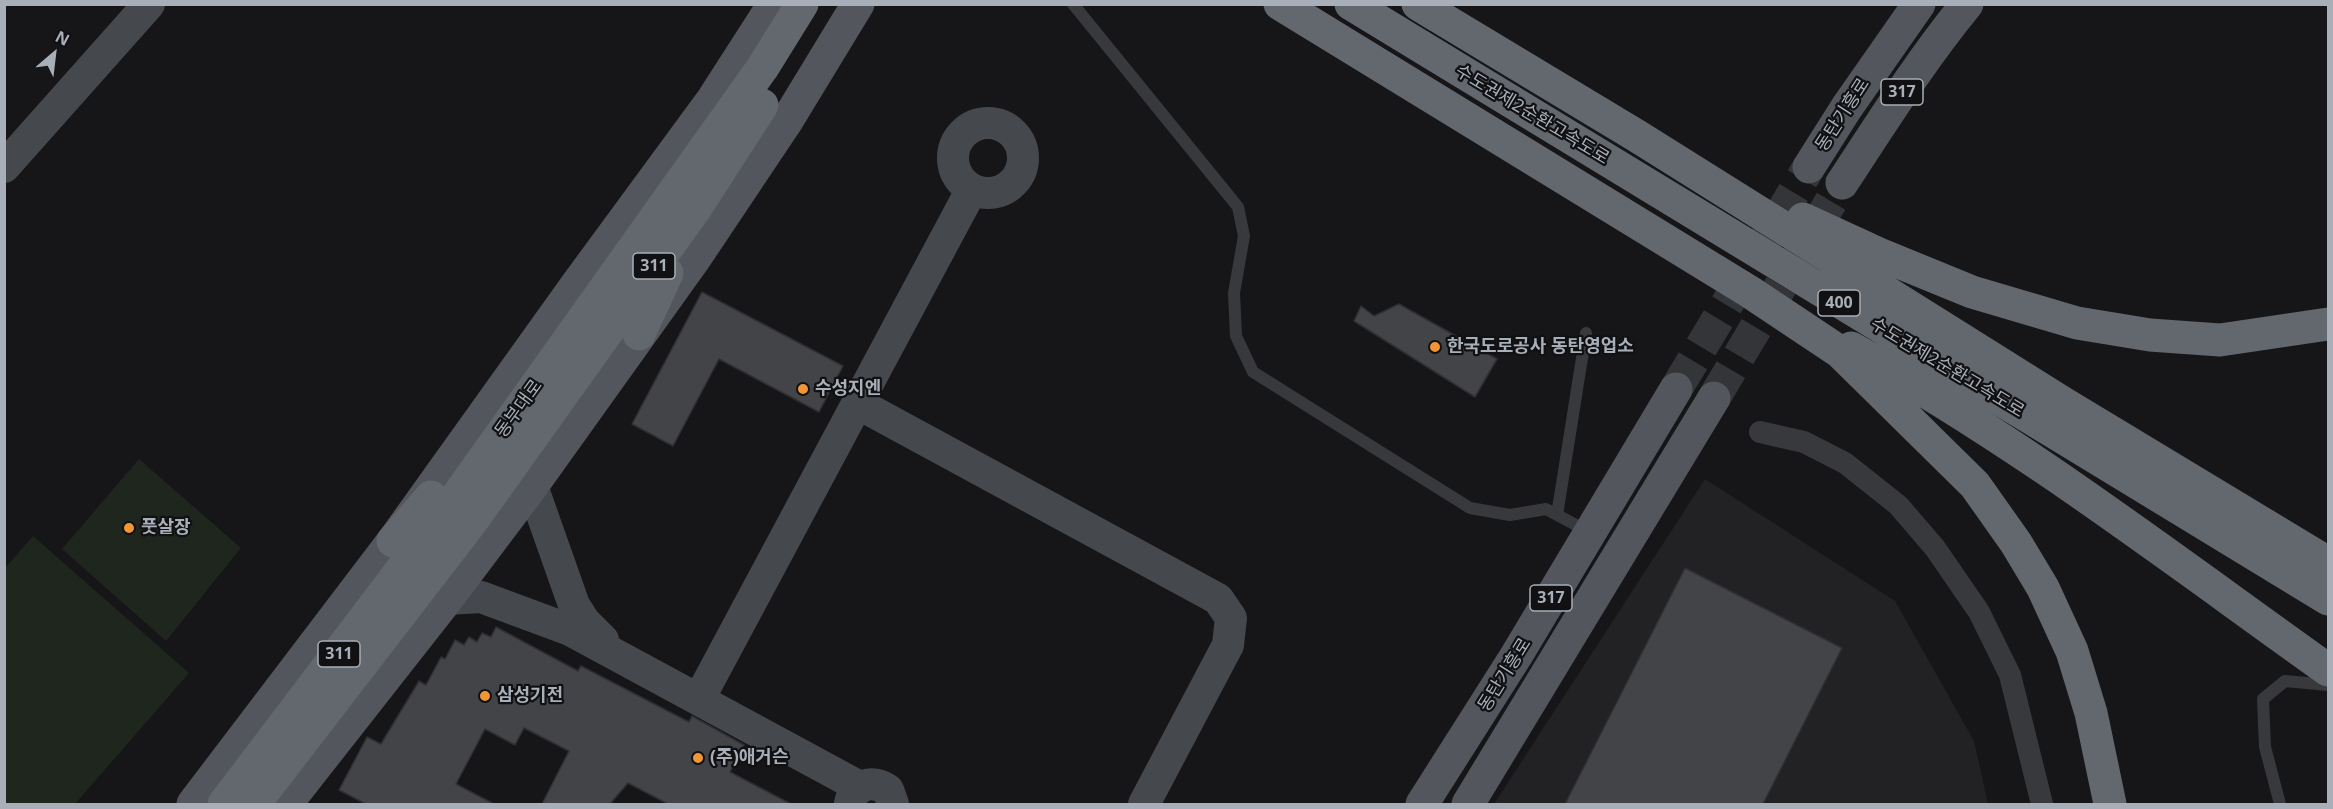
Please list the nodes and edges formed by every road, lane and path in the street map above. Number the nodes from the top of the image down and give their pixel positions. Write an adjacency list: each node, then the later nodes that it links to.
1 (149, 4): 14 (street)
2 (774, 4): 32 (main road)
3 (802, 4): 13 (highway, 동부대로 / 311)
4 (826, 4): 18 (highway, 동부대로 / 311)
5 (858, 4): 23 (main road)
6 (1073, 4): 30 (lane)
7 (1280, 4): 19 (highway)
8 (1351, 4): 35 (highway, 수도권제2순환고속도로 / 400)
9 (1418, 4): 12 (highway, 수도권제2순환고속도로 / 400)
10 (1919, 4): 15 (main road, 동탄기흥로 / 317)
11 (1967, 4): 16 (main road, 동탄기흥로 / 317)
12 (1637, 136): 24 (highway); 33 (highway, 수도권제2순환고속도로 / 400)
13 (699, 157): 32 (highway); 42 (highway, 동부대로 / 311)
14 (4, 167)
15 (1809, 167)
16 (1842, 183)
17 (972, 189): 27 (street)
18 (695, 209): 23 (highway); 43 (highway, 동부대로 / 311)
19 (1750, 292): 37 (highway); 50 (highway)
20 (2328, 324): 24 (highway)
21 (2328, 332): 24 (highway)
22 (1586, 333): 30 (lane)
23 (639, 334): 29 (main road)
24 (2220, 340)
25 (1676, 389): 31 (main road, 동탄기흥로 / 317)
26 (1714, 398): 48 (main road, 동탄기흥로 / 317)
27 (858, 403): 39 (street); 46 (street)
28 (1760, 432): 49 (street)
29 (532, 486): 34 (main road); 36 (street)
30 (1557, 515): 31 (lane)
31 (1590, 533): 47 (main road, 동탄기흥로 / 317)
32 (393, 542): 41 (main road)
33 (2328, 563)
34 (447, 599): 36 (street); 44 (main road)
35 (2328, 599)
36 (616, 654): 39 (street)
37 (2328, 670)
38 (2328, 685): 51 (lane)
39 (699, 699): 40 (street)
40 (855, 795): 45 (street)
41 (193, 804)
42 (224, 804)
43 (254, 804)
44 (286, 804)
45 (894, 804)
46 (1144, 804)
47 (1422, 804)
48 (1468, 804)
49 (2042, 804)
50 (2110, 804)
51 (2280, 804)

